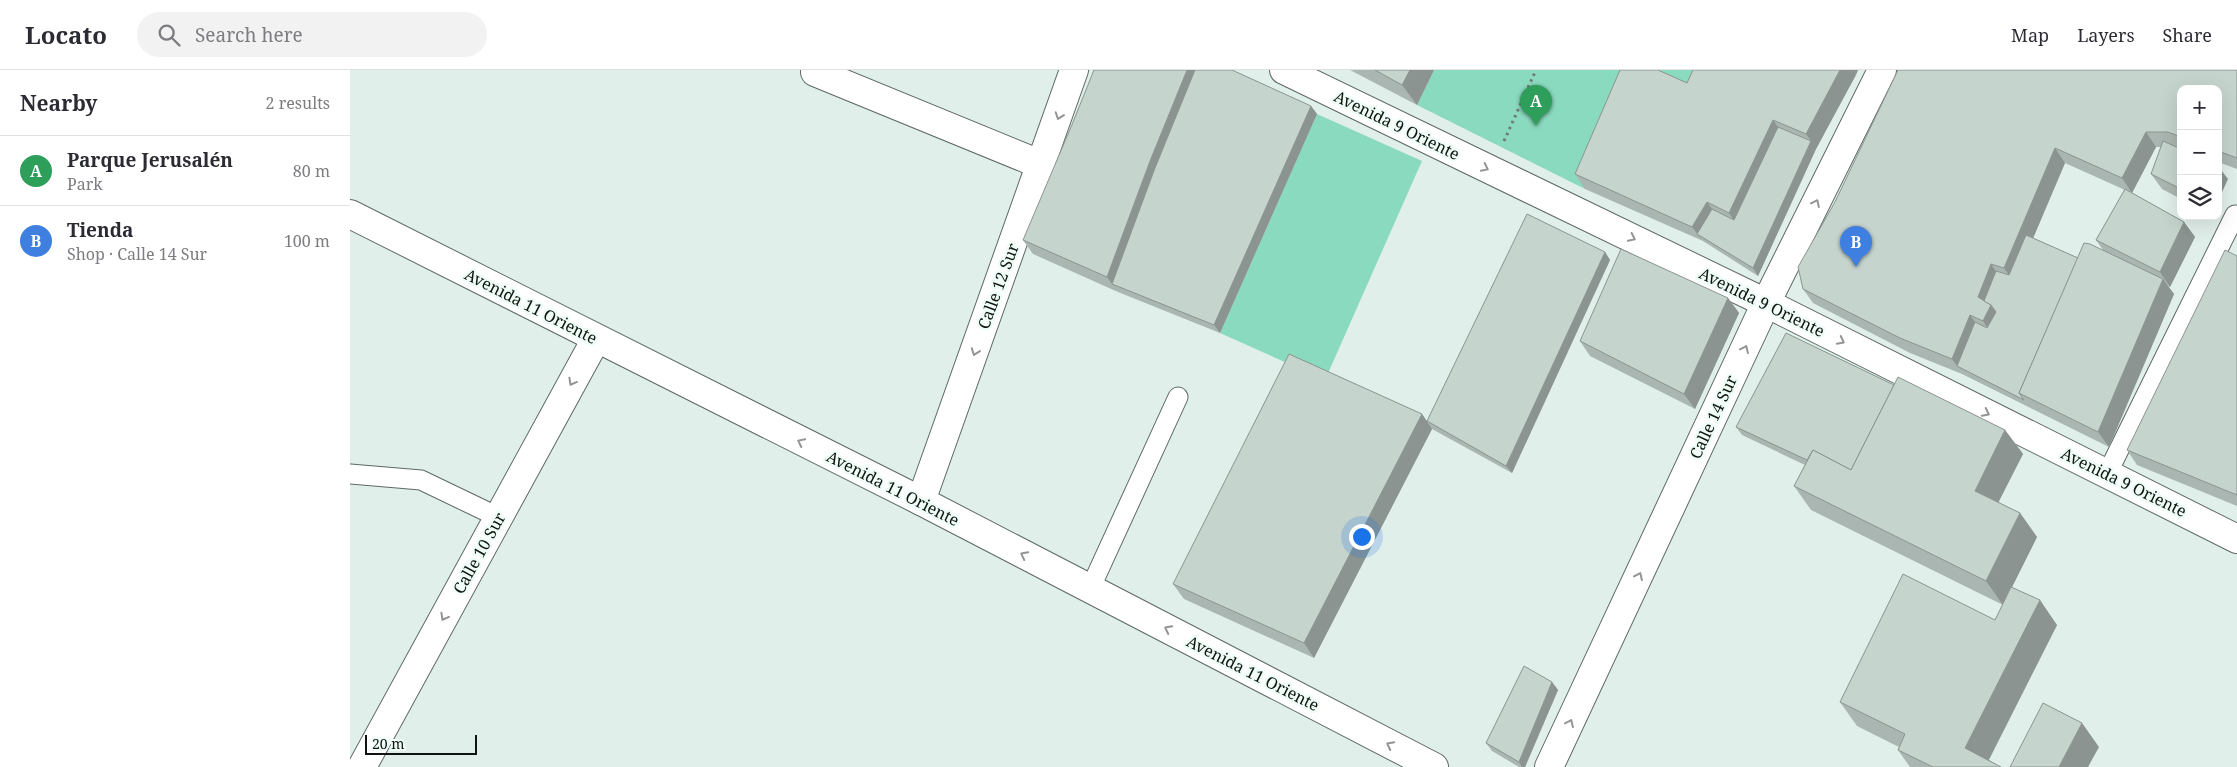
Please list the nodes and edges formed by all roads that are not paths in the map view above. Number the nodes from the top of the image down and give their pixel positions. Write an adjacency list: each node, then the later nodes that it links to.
1 (1074, 70): 5 (street, Calle 12 Sur, one-way to 5)
2 (1284, 70): 8 (street, Avenida 9 Oriente, one-way to 8)
3 (1882, 70): 8 (street, Calle 14 Sur, one-way to 3)
4 (815, 72): 5 (street)
5 (1042, 164): 13 (street, Calle 12 Sur, one-way to 13)
6 (350, 214): 9 (street, Avenida 11 Oriente)
7 (2237, 216): 12 (lane)
8 (1766, 304): 12 (street, Avenida 9 Oriente, one-way to 12); 19 (street, Calle 14 Sur, one-way to 8)
9 (596, 340): 13 (street, Avenida 11 Oriente, one-way to 9); 14 (street, Calle 10 Sur, one-way to 14)
10 (1178, 396): 16 (lane)
11 (350, 474): 14 (lane)
12 (2108, 474): 15 (street, Avenida 9 Oriente)
13 (921, 501): 16 (street, Avenida 11 Oriente, one-way to 13)
14 (498, 518): 17 (street, Calle 10 Sur, one-way to 17)
15 (2237, 538)
16 (1090, 589): 18 (street, Avenida 11 Oriente, one-way to 16)
17 (362, 767)
18 (1434, 767)
19 (1549, 767)

